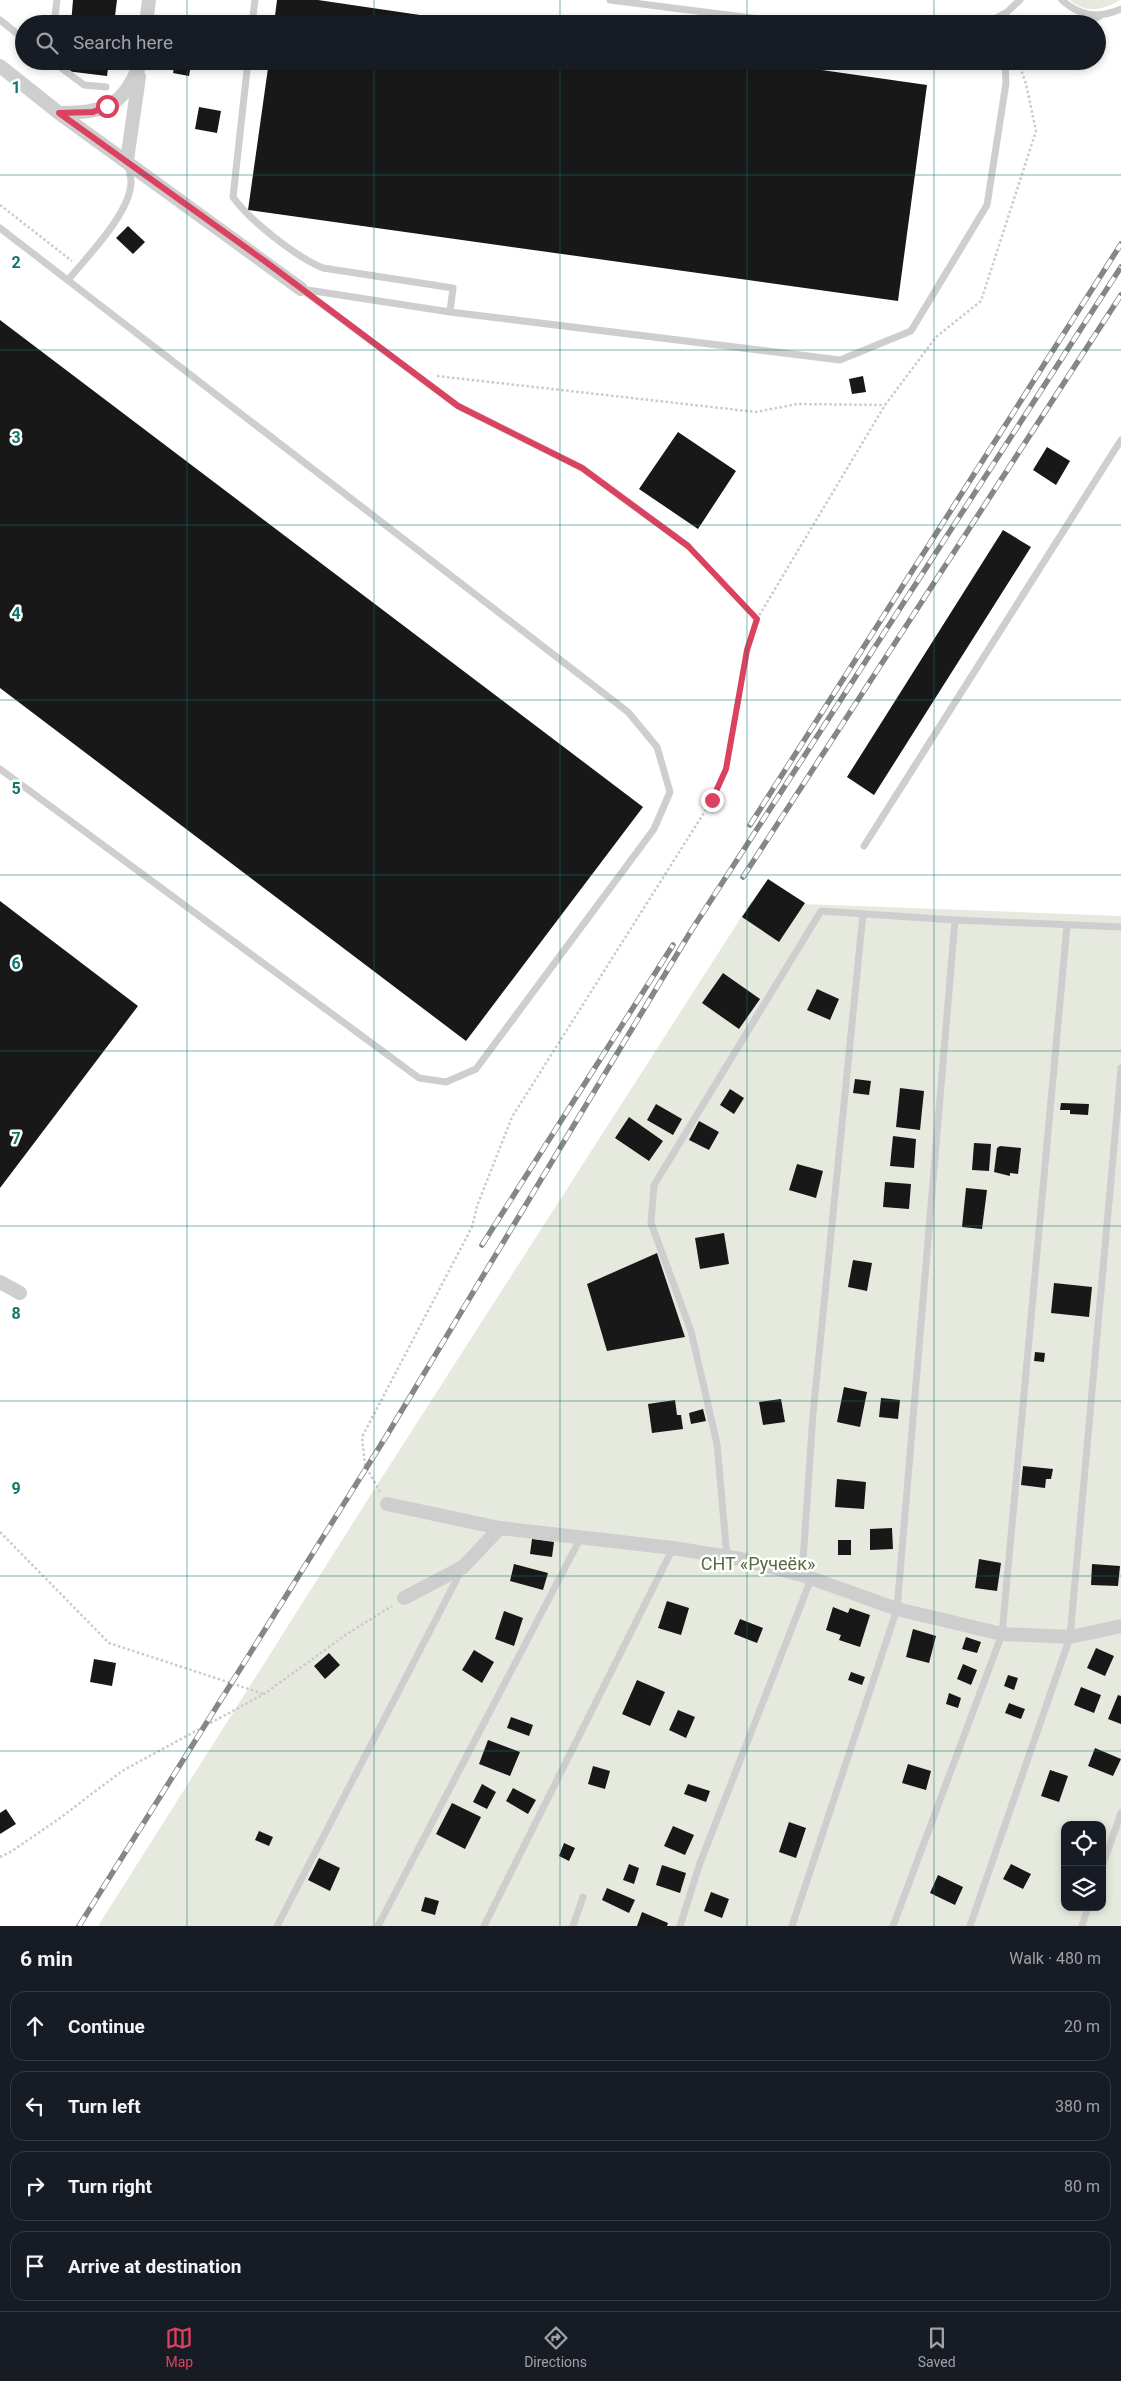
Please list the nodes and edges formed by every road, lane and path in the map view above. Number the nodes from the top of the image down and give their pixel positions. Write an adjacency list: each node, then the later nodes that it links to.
1 (57, 0): 8 (lane)
2 (148, 0): 9 (street)
3 (255, 0): 10 (lane)
4 (610, 0): 11 (lane)
5 (1020, 0): 12 (lane)
6 (1062, 0): 13 (lane)
7 (1121, 8): 13 (lane)
8 (55, 15)
9 (147, 15)
10 (253, 15)
11 (728, 15)
12 (1002, 15)
13 (1102, 15)
14 (0, 20): 15 (lane)
15 (15, 32)
16 (0, 66): 24 (street)
17 (64, 70): 23 (lane)
18 (138, 70): 24 (street)
19 (140, 70): 25 (street)
20 (247, 70): 31 (lane)
21 (1005, 70): 31 (lane)
22 (1021, 70): 33 (path)
23 (106, 87)
24 (59, 113): 25 (street)
25 (127, 160): 28 (lane); 30 (street)
26 (0, 205): 28 (path)
27 (0, 228): 29 (lane)
28 (79, 267): 29 (lane)
29 (68, 280): 37 (lane)
30 (302, 289): 31 (lane); 32 (lane)
31 (450, 312)
32 (414, 373): 33 (path); 35 (lane)
33 (885, 405): 36 (path)
34 (1121, 440): 38 (lane)
35 (688, 546): 36 (path)
36 (757, 619): 46 (path)
37 (0, 769)
38 (864, 846)
39 (864, 914): 40 (lane); 51 (lane); 53 (lane)
40 (955, 920): 41 (lane); 55 (lane)
41 (1067, 926): 42 (lane); 57 (lane)
42 (1121, 927)
43 (1121, 1068): 58 (lane)
44 (0, 1282): 45 (street)
45 (20, 1293)
46 (387, 1504): 47 (street)
47 (500, 1528): 49 (street); 52 (street)
48 (0, 1532): 59 (path)
49 (580, 1539): 50 (street); 66 (lane)
50 (674, 1548): 51 (street); 67 (lane)
51 (727, 1556): 53 (street)
52 (463, 1567): 54 (street); 65 (lane)
53 (806, 1577): 55 (street); 69 (lane)
54 (404, 1598): 59 (path)
55 (897, 1609): 57 (street); 70 (lane)
56 (1121, 1626): 58 (street)
57 (1002, 1634): 58 (street); 71 (lane)
58 (1070, 1637): 72 (lane)
59 (264, 1694): 61 (path)
60 (1121, 1813): 62 (lane)
61 (0, 1856)
62 (1102, 1866)
63 (583, 1897): 68 (lane)
64 (1087, 1911): 73 (lane)
65 (277, 1926)
66 (378, 1926)
67 (484, 1926)
68 (573, 1926)
69 (680, 1926)
70 (792, 1926)
71 (893, 1926)
72 (970, 1926)
73 (1082, 1926)

